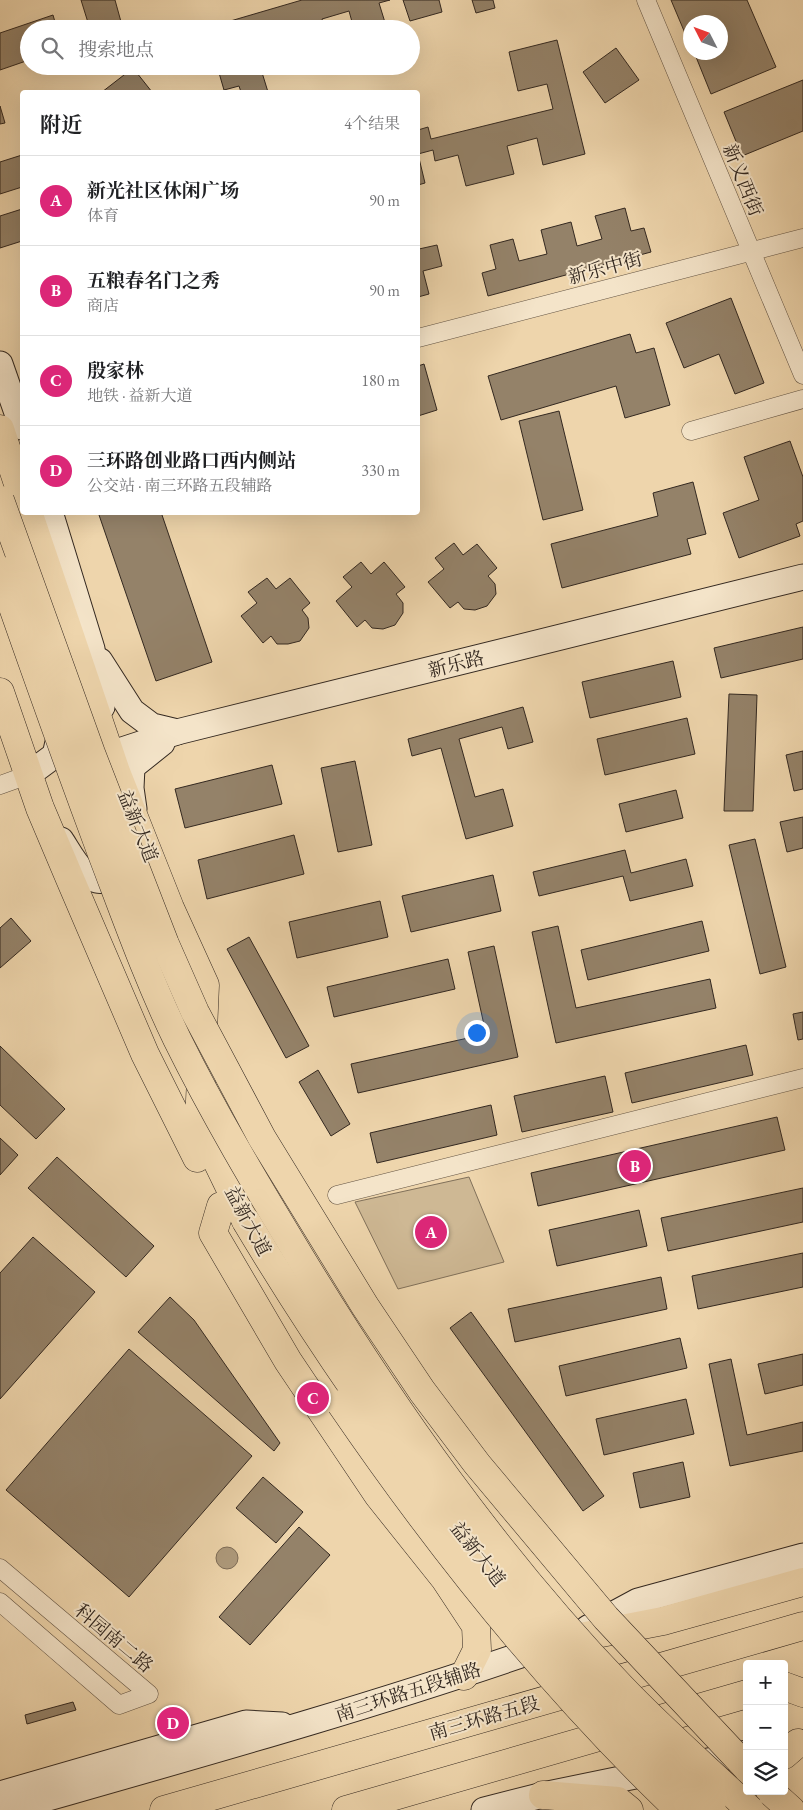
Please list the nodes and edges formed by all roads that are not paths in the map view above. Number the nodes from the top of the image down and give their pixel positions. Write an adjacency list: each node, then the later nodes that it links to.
1 (646, 0): 3 (street, 新义西街)
2 (803, 238): 3 (street, 新乐中街)
3 (750, 252): 4 (street, 新乐中街); 6 (street, 新义西街)
4 (420, 337)
5 (0, 364): 8 (main road)
6 (803, 375)
7 (803, 399): 10 (street)
8 (20, 421)
9 (0, 429): 11 (main road)
10 (691, 431)
11 (20, 490)
12 (0, 500): 44 (main road, bridge)
13 (29, 515): 18 (main road, 益新大道)
14 (51, 515): 18 (main road)
15 (0, 530): 19 (main road)
16 (0, 570): 56 (main road, bridge)
17 (803, 577): 21 (main road, 新乐路)
18 (82, 644): 21 (main road); 22 (main road, 益新大道)
19 (54, 686): 22 (main road); 23 (main road)
20 (0, 692): 23 (main road, 益新大道)
21 (178, 732): 22 (main road, 新乐路); 26 (main road)
22 (110, 754): 25 (main road); 26 (main road, 益新大道)
23 (28, 775): 24 (street); 25 (main road, 益新大道)
24 (0, 784)
25 (40, 808): 29 (main road, 益新大道)
26 (134, 814): 29 (main road, 益新大道)
27 (803, 1078): 28 (street)
28 (337, 1195)
29 (233, 1218): 36 (main road); 54 (main road, 益新大道, bridge); 55 (main road, 益新大道, bridge)
30 (803, 1556): 35 (main road, 南三环路五段辅路)
31 (0, 1568): 33 (street, 科园南二路)
32 (803, 1582): 35 (main road)
33 (0, 1602)
34 (803, 1626): 50 (main road, 南三环路五段)
35 (565, 1640): 36 (main road, 南三环路五段辅路)
36 (464, 1676): 42 (main road, 南三环路五段辅路)
37 (803, 1678): 38 (main road)
38 (788, 1684)
39 (788, 1686): 40 (main road)
40 (803, 1692)
41 (743, 1695): 51 (main road)
42 (302, 1726): 45 (main road); 49 (main road, 南三环路五段辅路)
43 (743, 1754): 46 (main road)
44 (743, 1764)
45 (0, 1794)
46 (543, 1795): 52 (main road); 53 (main road)
47 (761, 1795): 57 (main road)
48 (774, 1795): 58 (main road)
49 (6, 1810)
50 (164, 1810)
51 (346, 1810)
52 (484, 1810)
53 (629, 1810)
54 (679, 1810)
55 (712, 1810)
56 (750, 1810)
57 (759, 1810)
58 (791, 1810)

